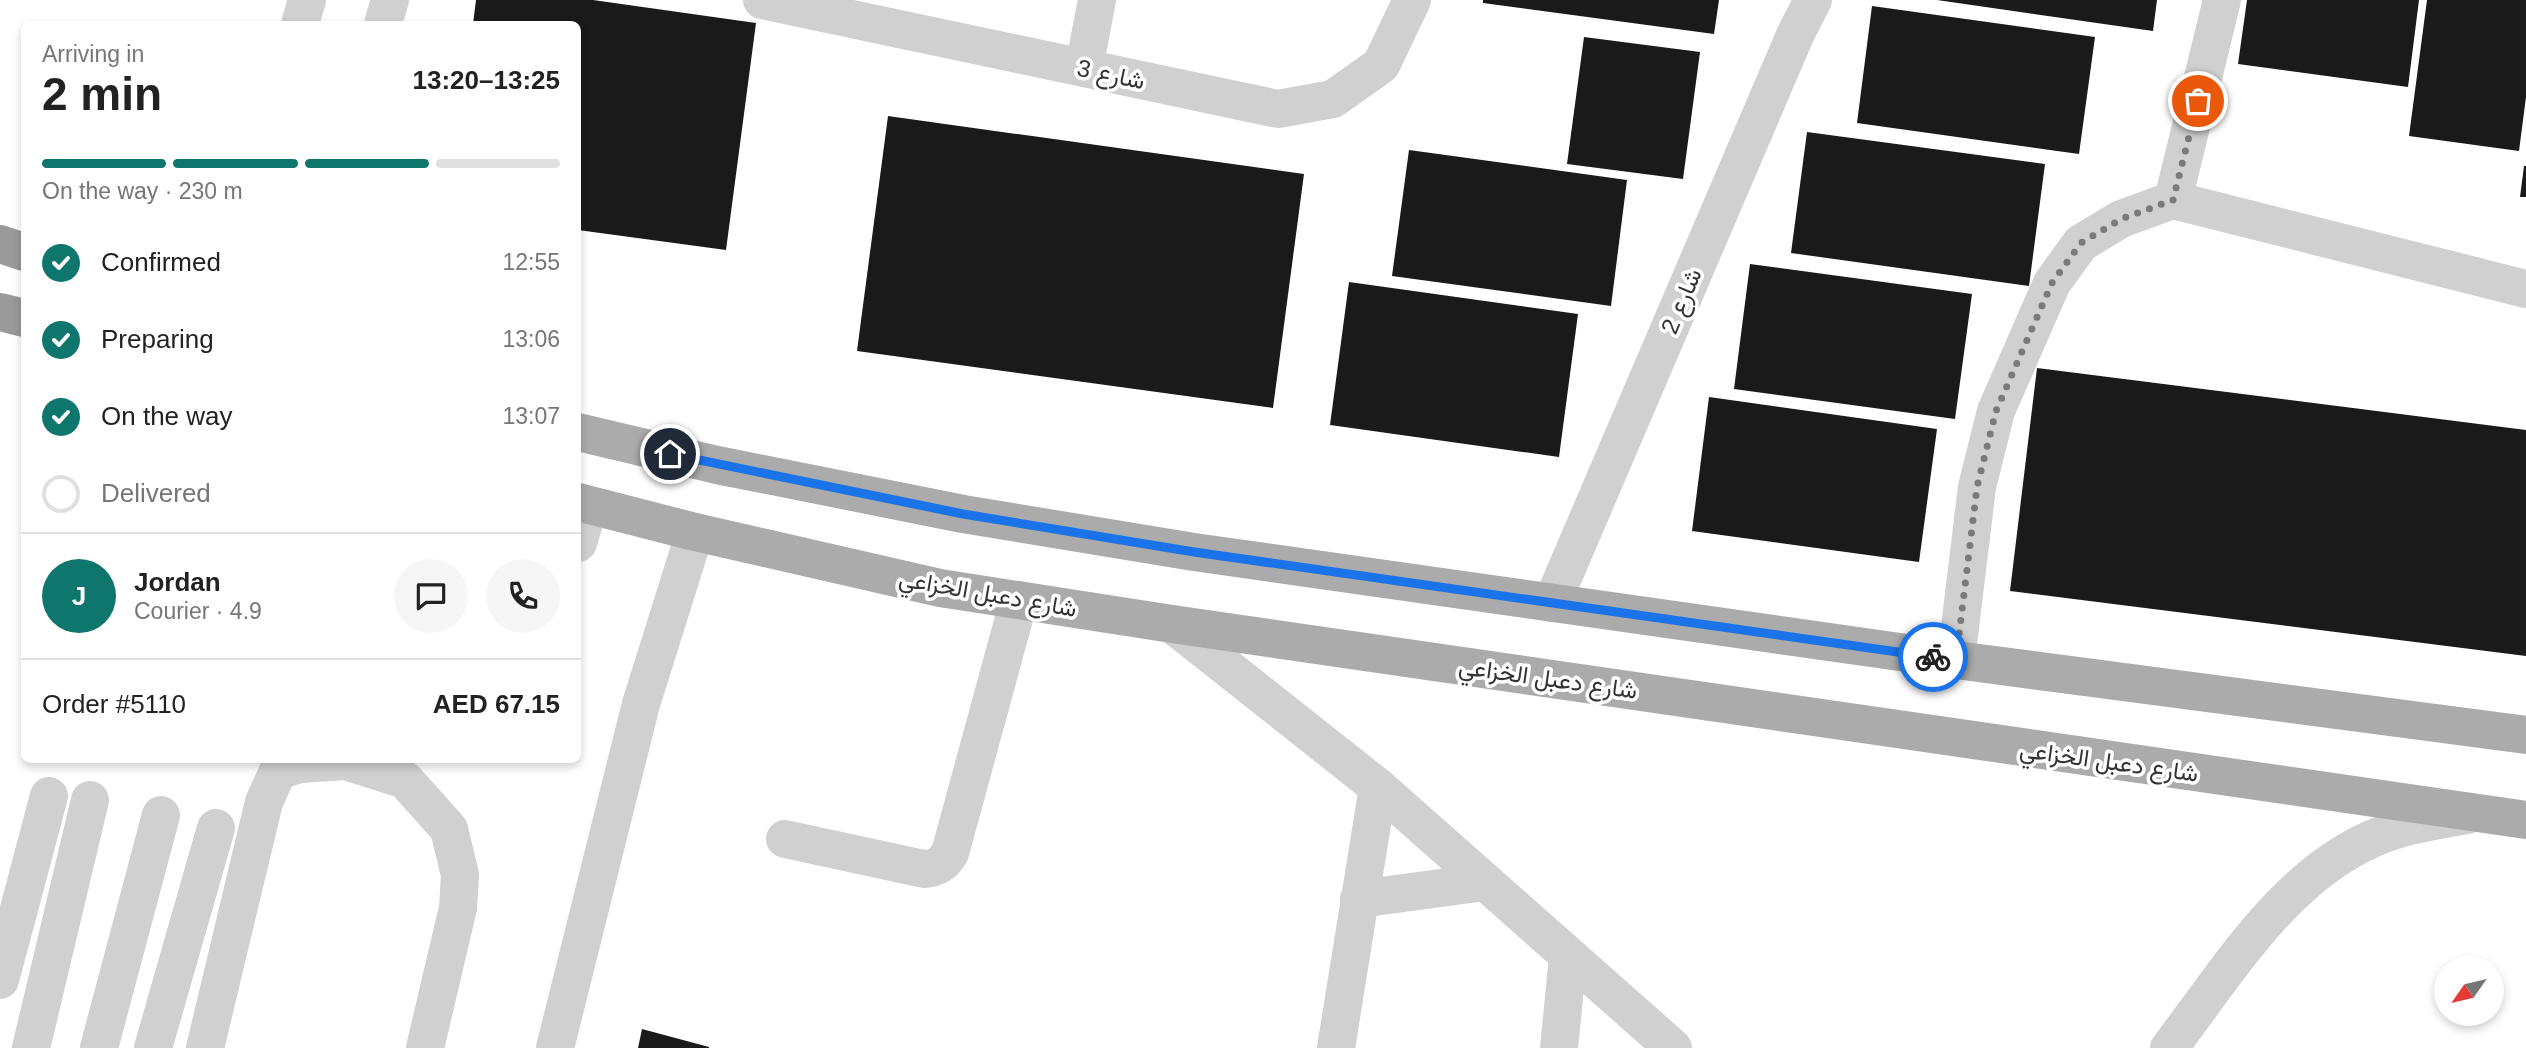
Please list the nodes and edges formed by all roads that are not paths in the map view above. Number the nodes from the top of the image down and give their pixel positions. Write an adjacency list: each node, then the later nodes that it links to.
1 (307, 0): 9 (street)
2 (390, 0): 10 (street)
3 (762, 0): 8 (street, شارع 3)
4 (1097, 0): 11 (street)
5 (1412, 0): 11 (street, شارع 3)
6 (1813, 0): 23 (street, شارع 2)
7 (2222, 0): 12 (street)
8 (849, 9): 11 (street, شارع 3)
9 (301, 21)
10 (384, 21)
11 (1084, 68)
12 (2173, 200): 16 (street); 25 (street)
13 (21, 239): 14 (street)
14 (0, 242): 15 (highway)
15 (21, 251)
16 (2526, 289)
17 (0, 312): 18 (highway)
18 (21, 317)
19 (581, 433): 23 (main road)
20 (583, 503): 21 (main road, شارع دعبل الخزاعي)
21 (695, 532): 22 (main road, شارع دعبل الخزاعي); 46 (street)
22 (1019, 600): 24 (main road, شارع دعبل الخزاعي); 36 (street)
23 (1552, 603): 25 (main road)
24 (1172, 624): 29 (street); 32 (main road, شارع دعبل الخزاعي)
25 (1956, 660): 26 (main road)
26 (2526, 735)
27 (315, 763): 44 (street)
28 (351, 763): 45 (street)
29 (1378, 787): 37 (street); 38 (street)
30 (49, 796): 40 (street)
31 (90, 800): 41 (street)
32 (2475, 814): 34 (main road, شارع دعبل الخزاعي); 50 (street)
33 (161, 815): 42 (street)
34 (2526, 820)
35 (216, 828): 43 (street)
36 (785, 839)
37 (1485, 882): 38 (street); 39 (street)
38 (1359, 899): 47 (street)
39 (1568, 957): 48 (street); 49 (street)
40 (0, 980)
41 (31, 1048)
42 (100, 1048)
43 (153, 1048)
44 (205, 1048)
45 (425, 1048)
46 (555, 1048)
47 (1336, 1048)
48 (1559, 1048)
49 (1673, 1048)
50 (2169, 1048)

